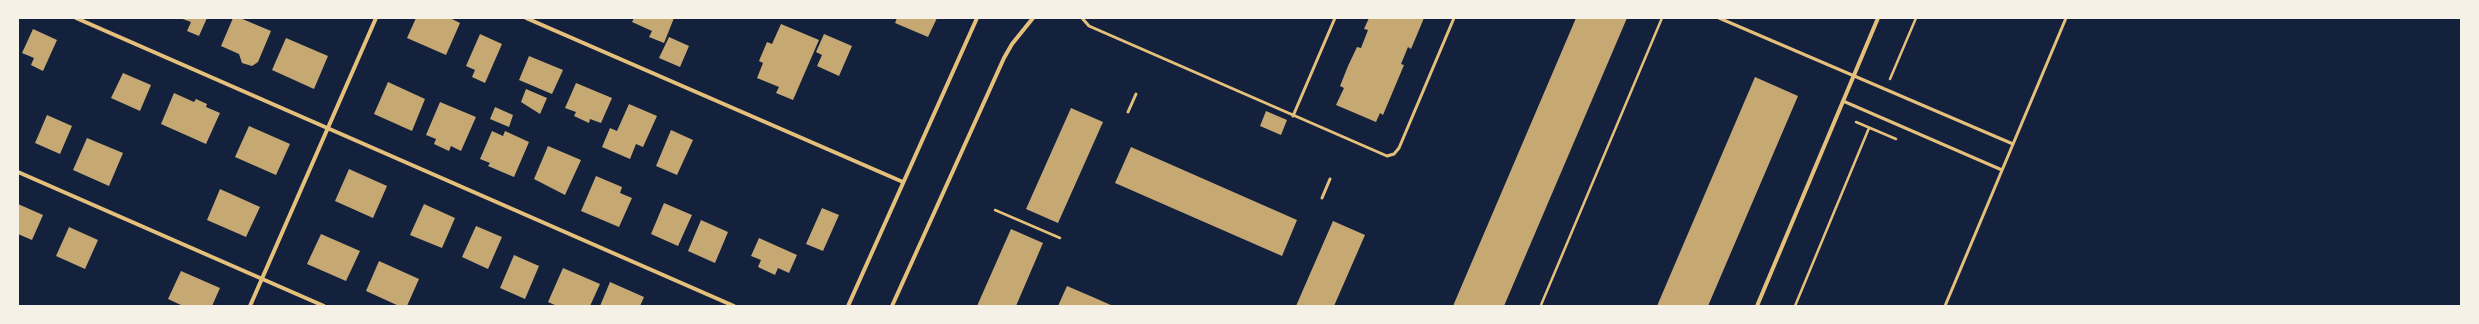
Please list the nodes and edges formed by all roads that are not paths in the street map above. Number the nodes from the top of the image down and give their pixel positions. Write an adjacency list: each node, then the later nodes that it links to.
1 (76, 18): 17 (street)
2 (376, 18): 17 (street)
3 (526, 18): 22 (street)
4 (977, 18): 22 (street)
5 (1033, 18): 29 (street)
6 (1082, 18): 16 (lane)
7 (1335, 18): 16 (lane)
8 (1454, 18): 16 (lane)
9 (1719, 18): 12 (lane)
10 (1878, 18): 12 (street)
11 (2066, 18): 18 (lane)
12 (1854, 75): 14 (street); 18 (lane)
13 (1136, 94): 15 (lane)
14 (1843, 101): 19 (lane); 30 (street)
15 (1128, 112)
16 (1293, 116)
17 (327, 127): 24 (street); 27 (street)
18 (2013, 144): 19 (lane)
19 (2002, 170): 31 (lane)
20 (18, 172): 24 (street)
21 (1330, 179): 23 (lane)
22 (903, 182): 28 (street)
23 (1322, 198)
24 (262, 279): 25 (street); 26 (street)
25 (250, 306)
26 (324, 306)
27 (734, 306)
28 (848, 306)
29 (892, 306)
30 (1757, 306)
31 (1944, 306)

